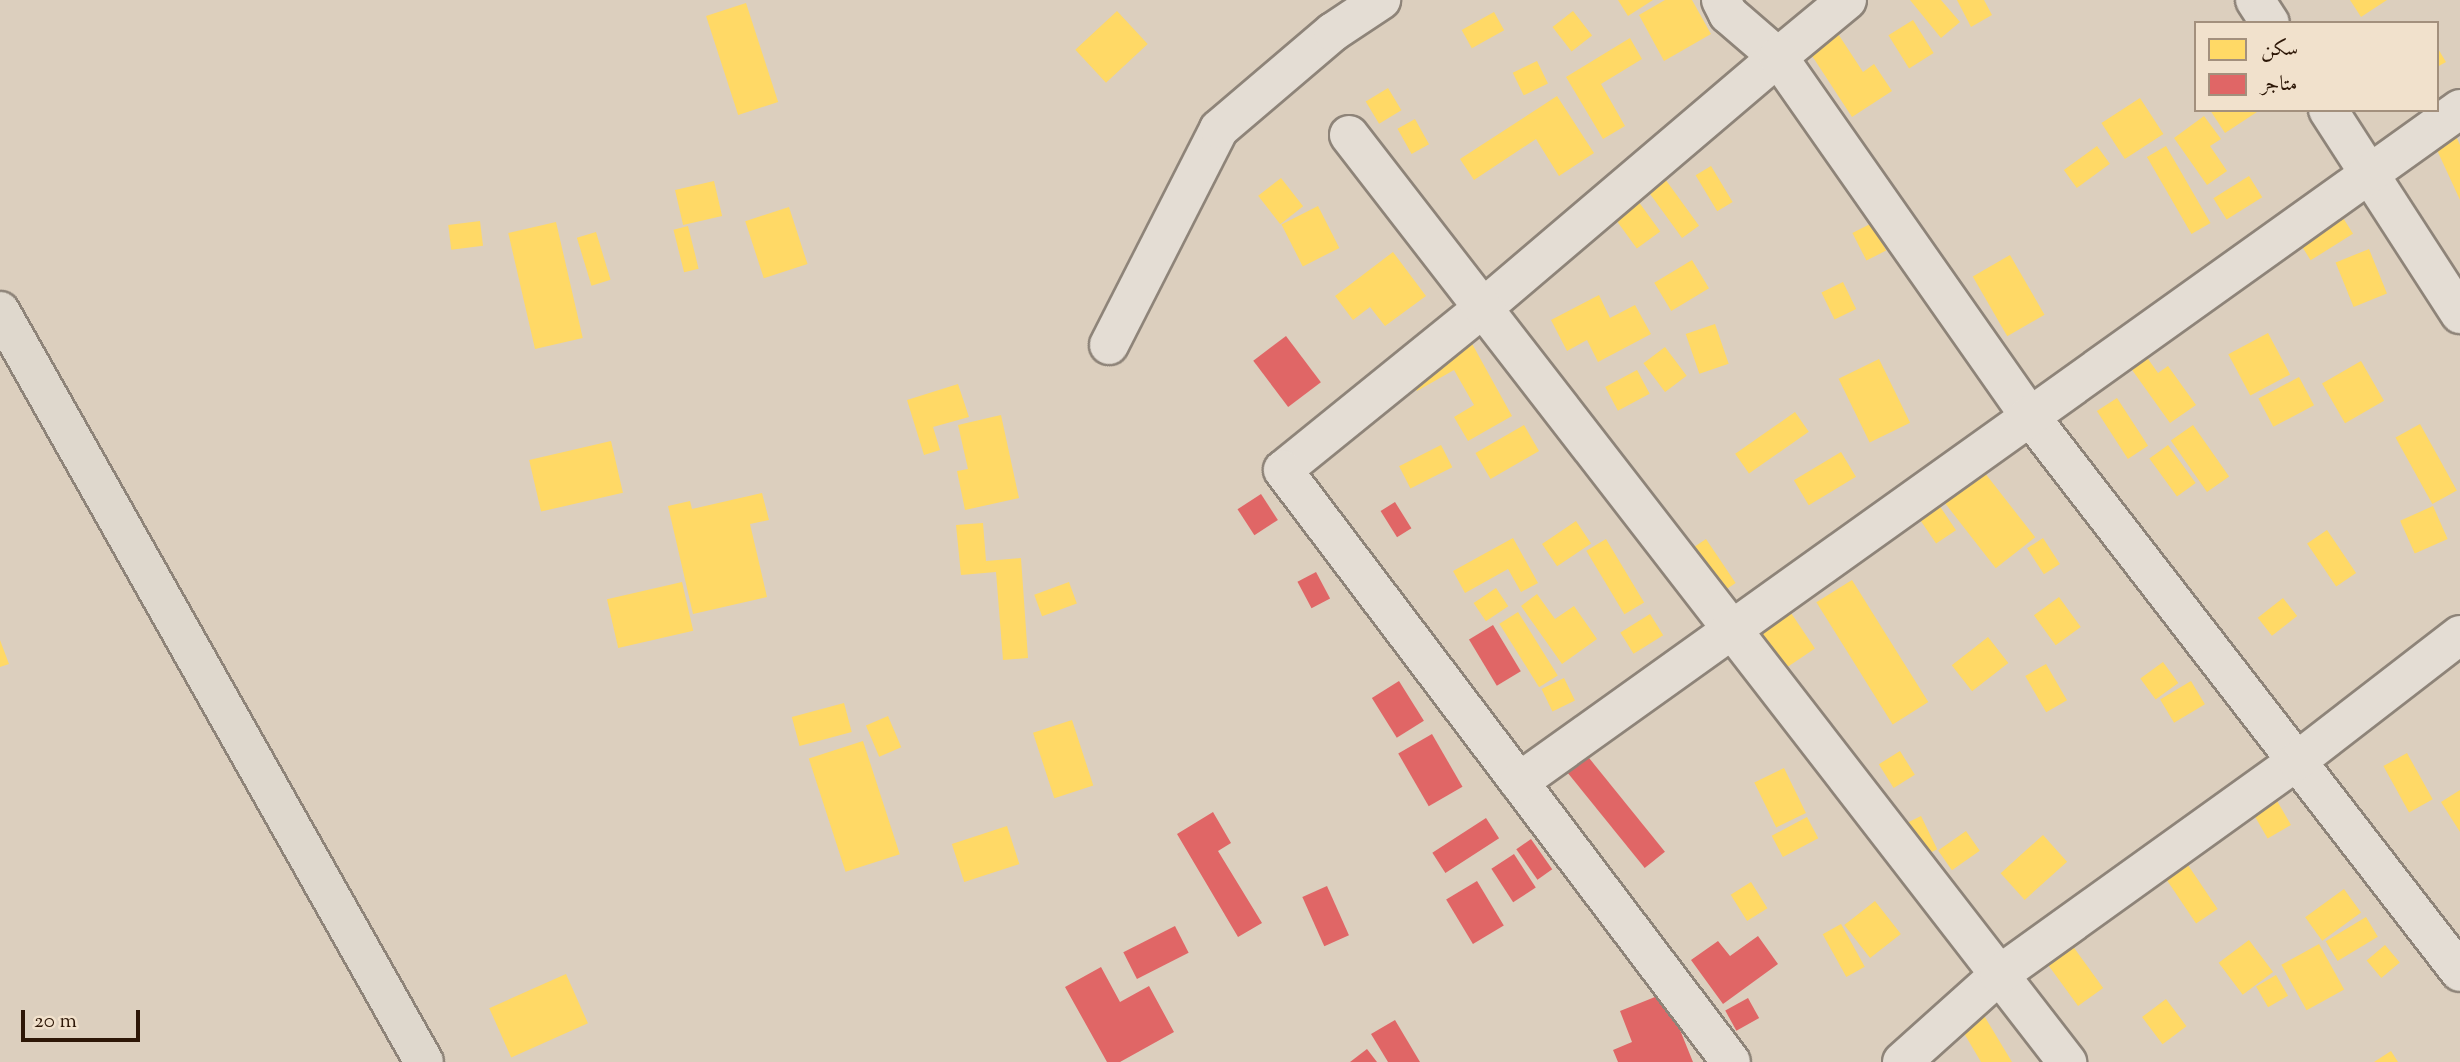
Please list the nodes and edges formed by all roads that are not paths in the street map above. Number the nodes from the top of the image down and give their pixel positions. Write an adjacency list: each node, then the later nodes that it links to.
1 (1381, 0): 14 (street)
2 (1721, 0): 6 (street)
3 (1847, 0): 6 (street)
4 (2255, 0): 5 (street)
5 (2269, 21)
6 (1778, 57): 11 (street); 15 (street)
7 (2460, 109): 10 (street)
8 (2329, 112): 10 (street)
9 (1349, 135): 11 (street)
10 (2370, 173): 13 (street); 15 (street)
11 (1483, 308): 16 (street); 19 (street)
12 (0, 312): 22 (main road)
13 (2460, 314)
14 (1109, 345)
15 (2029, 415): 16 (street); 18 (street)
16 (1734, 632): 19 (street); 21 (street)
17 (2460, 635): 18 (street)
18 (2297, 761): 20 (street); 21 (street)
19 (1520, 782): 23 (street)
20 (2460, 972)
21 (1999, 975): 24 (street); 25 (street)
22 (424, 1062)
23 (1731, 1062)
24 (1902, 1062)
25 (2067, 1062)

